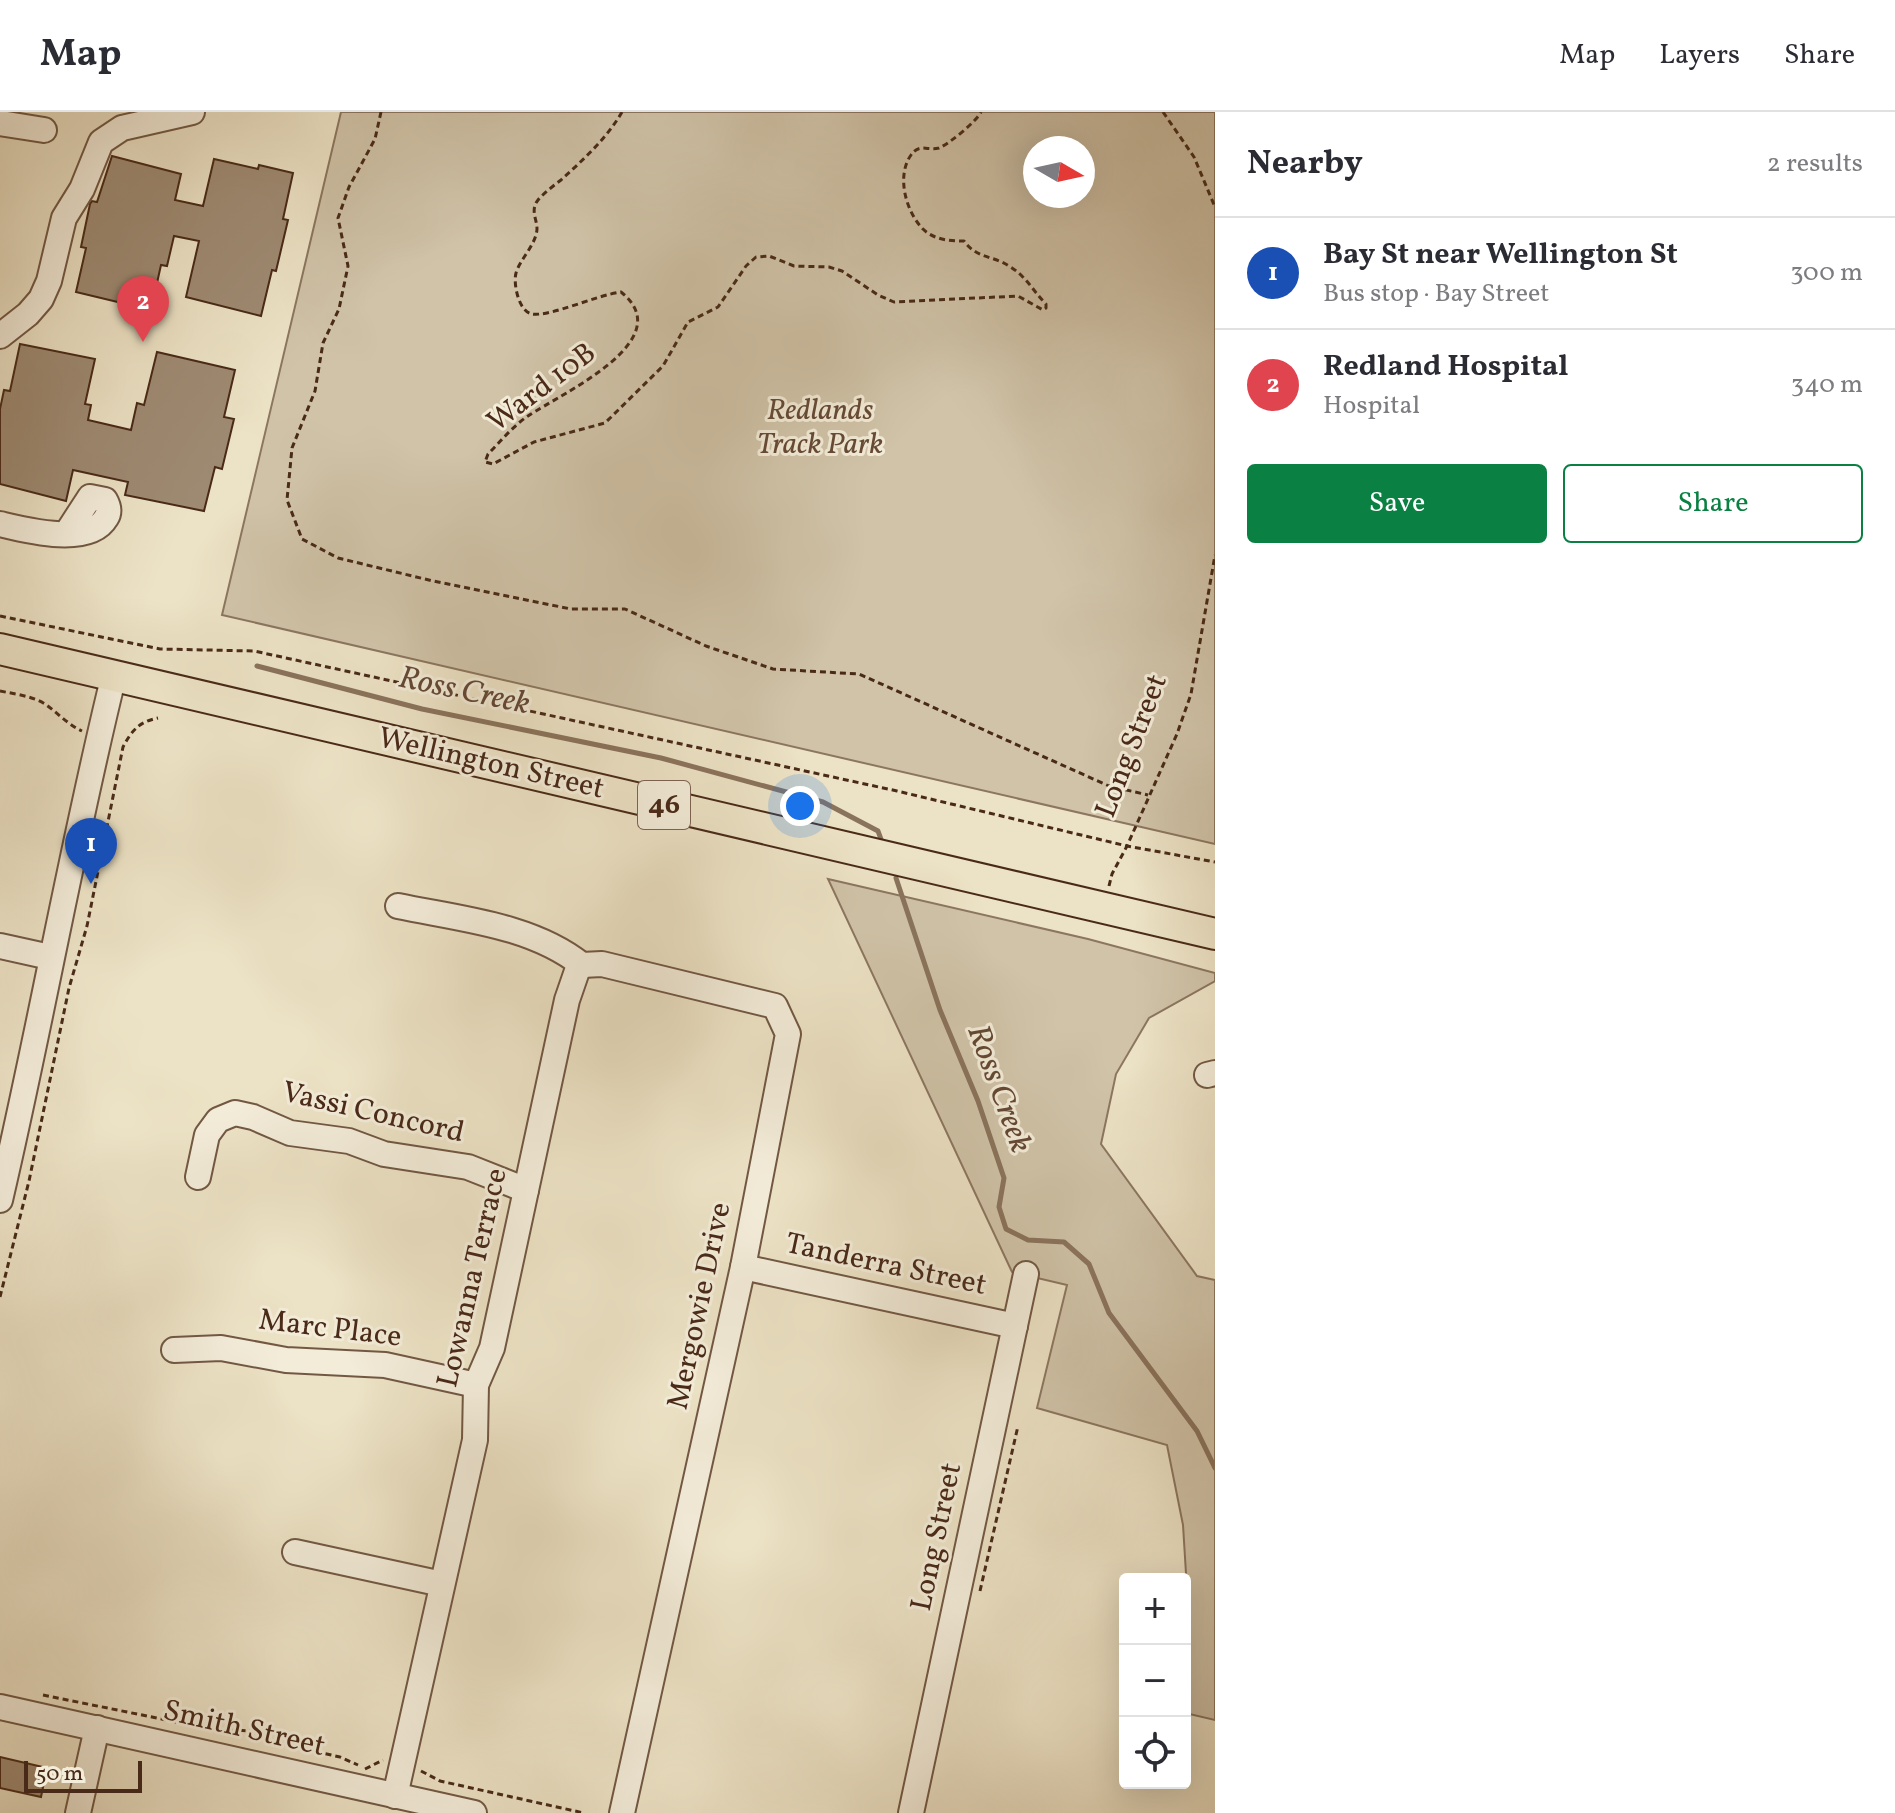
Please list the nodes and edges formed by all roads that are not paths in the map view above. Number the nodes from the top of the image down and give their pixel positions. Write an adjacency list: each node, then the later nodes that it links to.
1 (192, 112): 4 (street)
2 (0, 123): 3 (street)
3 (44, 130)
4 (0, 336)
5 (0, 524): 6 (street)
6 (66, 534)
7 (0, 649): 8 (main road, Wellington Street / 46)
8 (114, 675): 10 (main road, Wellington Street / 46); 12 (street)
9 (398, 906): 13 (street)
10 (1215, 934)
11 (0, 946): 12 (street)
12 (50, 957): 16 (street)
13 (582, 965): 15 (street, Lowanna Terrace); 17 (street, Mergowie Drive)
14 (198, 1177): 15 (street, Vassi Concord)
15 (526, 1190): 21 (street, Lowanna Terrace)
16 (0, 1200)
17 (743, 1267): 19 (street, Tanderra Street); 29 (street, Mergowie Drive)
18 (1026, 1274): 19 (street, Long Street)
19 (1015, 1326): 30 (street, Long Street)
20 (174, 1350): 21 (street, Marc Place)
21 (476, 1385): 23 (street, Lowanna Terrace)
22 (295, 1552): 23 (street)
23 (442, 1584): 26 (street, Lowanna Terrace)
24 (0, 1707): 25 (street, Smith Street)
25 (97, 1728): 26 (street, Smith Street); 27 (street)
26 (395, 1796): 28 (street, Smith Street)
27 (78, 1813)
28 (474, 1813)
29 (622, 1813)
30 (911, 1813)

